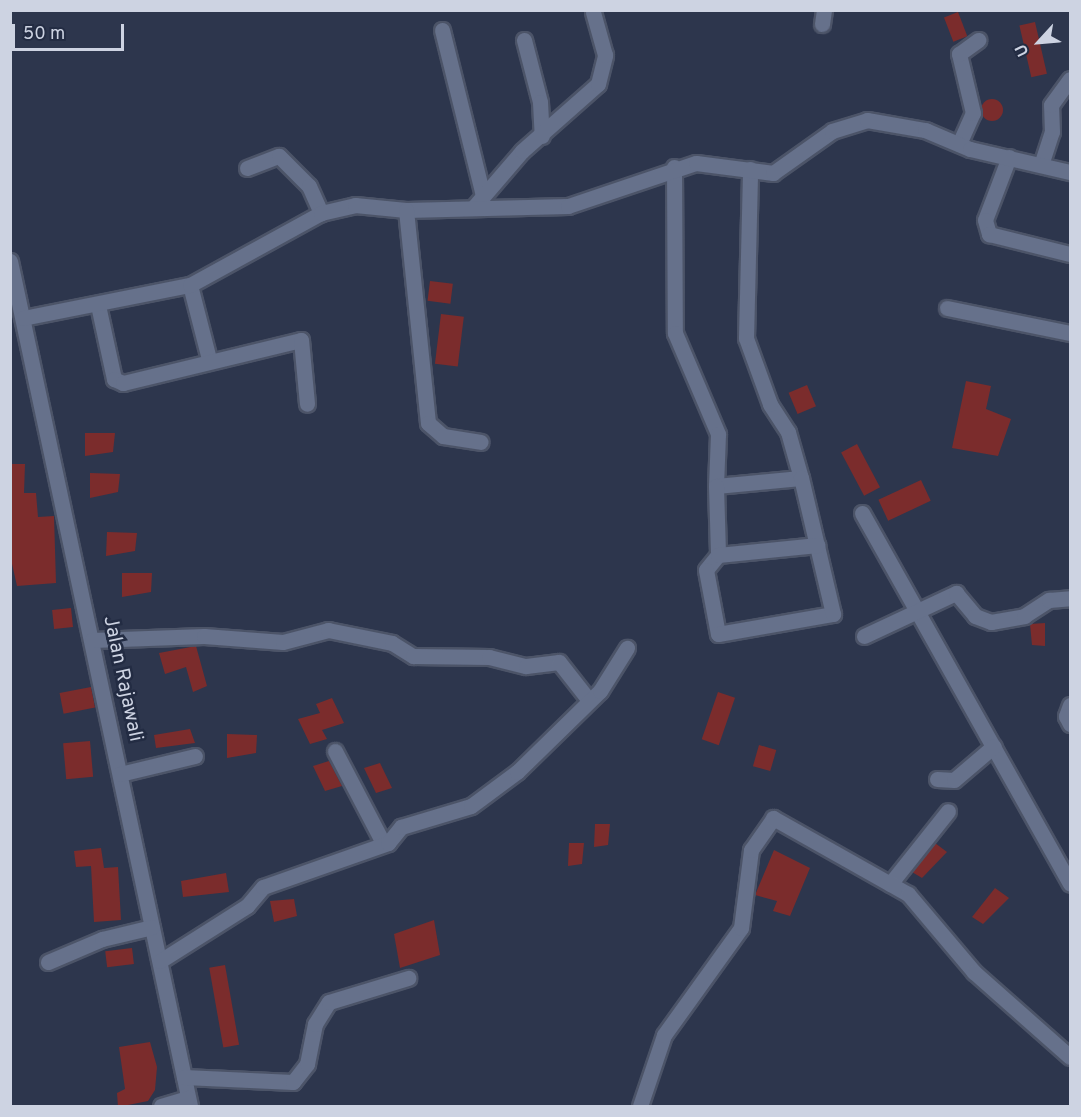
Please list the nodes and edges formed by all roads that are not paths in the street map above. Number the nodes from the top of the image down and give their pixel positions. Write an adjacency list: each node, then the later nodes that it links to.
1 (593, 12): 6 (street)
2 (442, 30): 14 (street)
3 (524, 40): 6 (street)
4 (978, 40): 7 (street)
5 (1071, 79): 9 (street)
6 (542, 136): 14 (street)
7 (959, 144): 8 (street); 12 (street)
8 (1009, 157): 9 (street); 18 (street)
9 (1041, 165): 13 (street)
10 (674, 167): 12 (street); 15 (street); 29 (street)
11 (247, 168): 17 (street)
12 (750, 169): 28 (street)
13 (1071, 172)
14 (483, 196): 15 (street)
15 (473, 208): 16 (street)
16 (406, 210): 17 (street); 27 (street)
17 (321, 213): 20 (street)
18 (1071, 254)
19 (10, 261): 23 (street, Jalan Rajawali)
20 (190, 285): 21 (street); 25 (street)
21 (98, 305): 23 (street); 25 (street)
22 (947, 308): 24 (street)
23 (23, 318): 36 (street, Jalan Rajawali)
24 (1071, 333)
25 (209, 359): 26 (street)
26 (307, 404)
27 (481, 442)
28 (801, 478): 29 (street); 31 (street)
29 (716, 486): 32 (street)
30 (862, 513): 34 (street)
31 (818, 545): 32 (street); 32 (street)
32 (718, 555)
33 (1071, 598): 34 (street)
34 (918, 606): 35 (street); 41 (street)
35 (864, 636)
36 (92, 640): 38 (street); 44 (street, Jalan Rajawali)
37 (627, 648): 38 (street)
38 (588, 699): 47 (street)
39 (1071, 705): 40 (street)
40 (1071, 724)
41 (994, 746): 45 (street); 49 (street)
42 (335, 751): 47 (street)
43 (195, 756): 44 (street)
44 (120, 774): 50 (street, Jalan Rajawali)
45 (937, 779)
46 (948, 811): 48 (street)
47 (383, 843): 51 (street)
48 (890, 884): 54 (street); 58 (street)
49 (1071, 885)
50 (152, 927): 51 (street, Jalan Rajawali); 52 (street)
51 (160, 961): 55 (street, Jalan Rajawali)
52 (48, 962)
53 (408, 978): 55 (street)
54 (1071, 1057)
55 (184, 1077): 56 (street, Jalan Rajawali)
56 (189, 1102): 57 (street)
57 (161, 1107)
58 (640, 1107)

